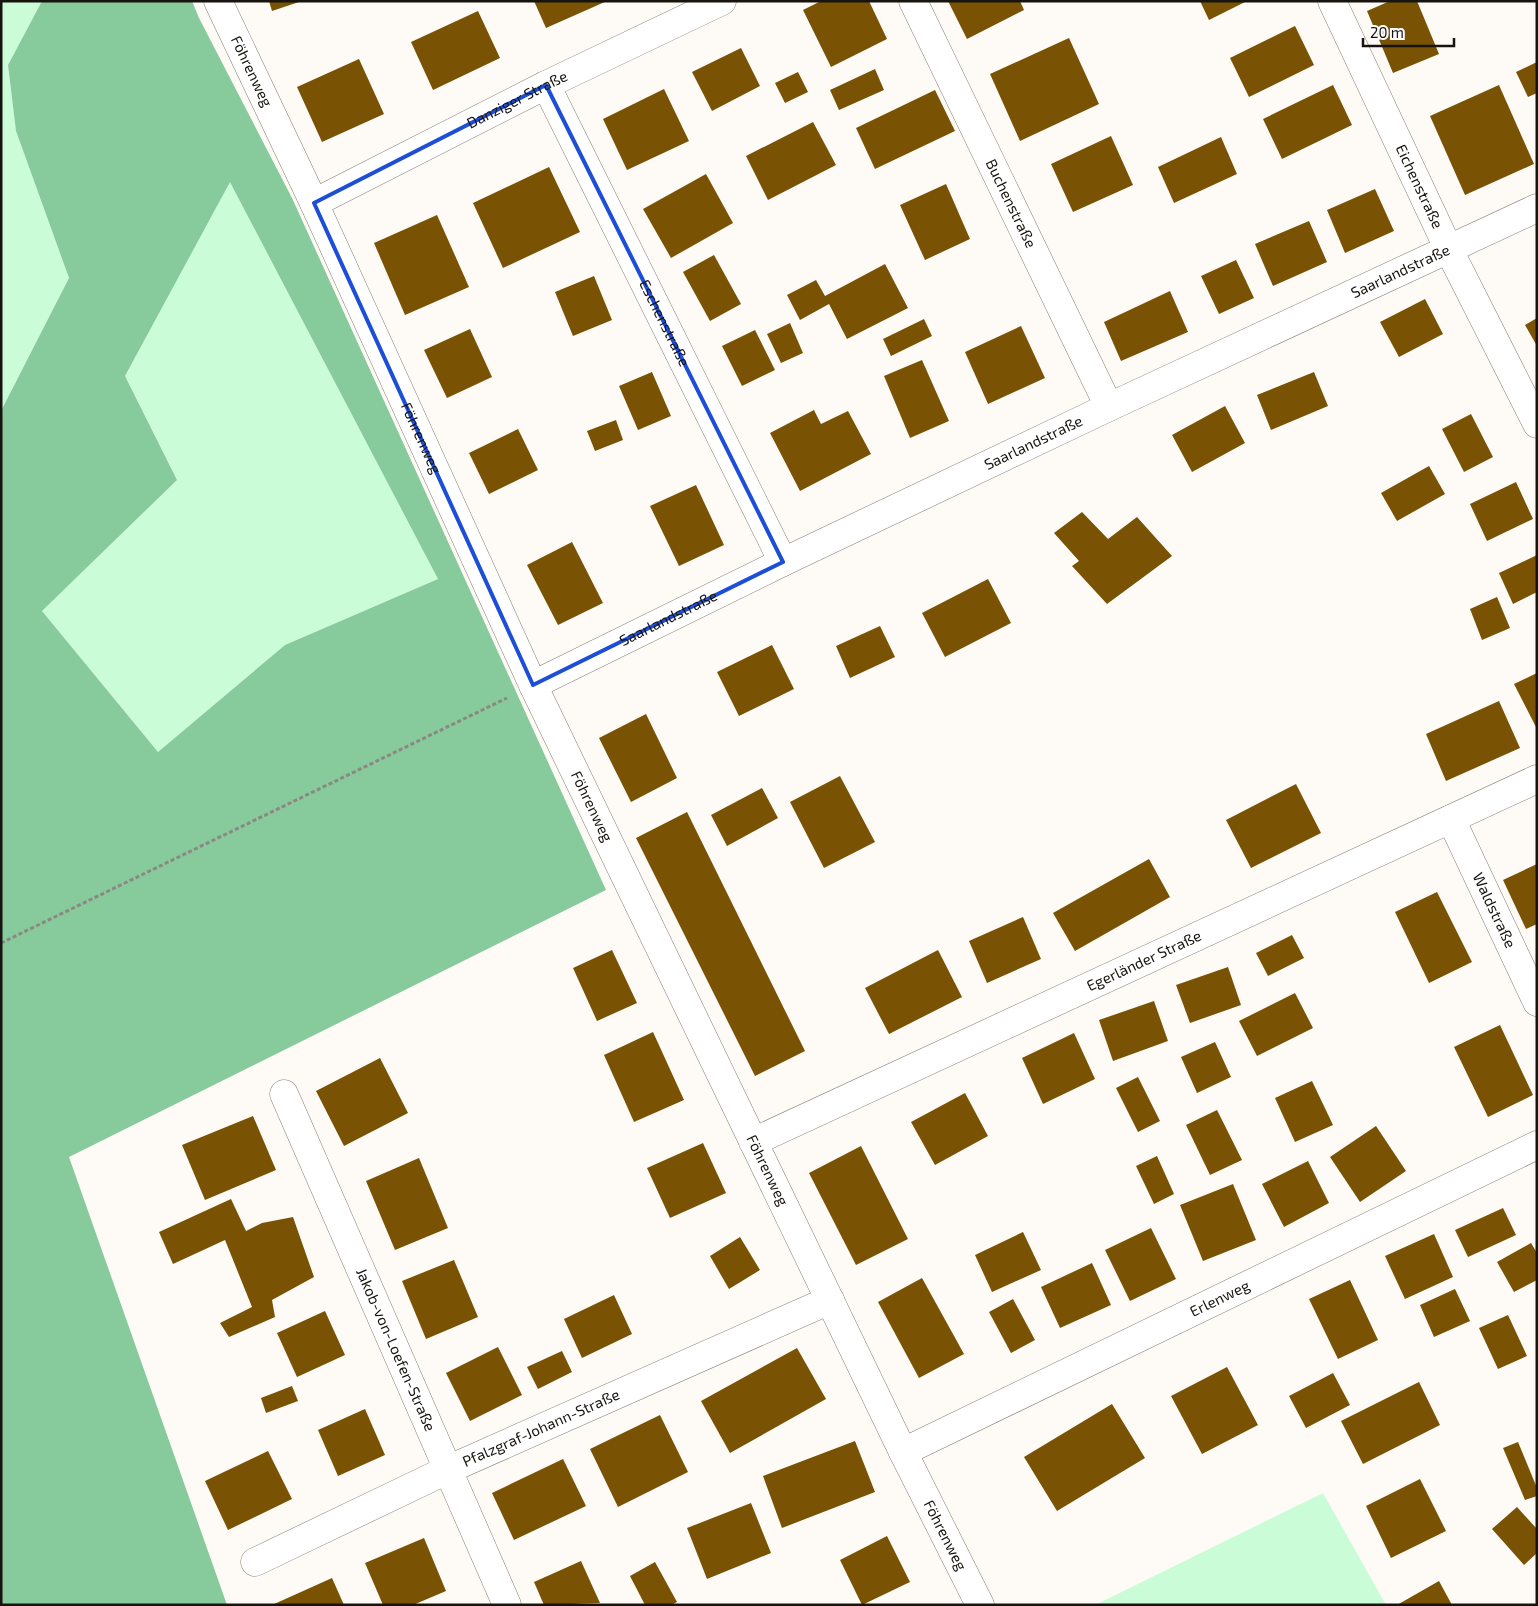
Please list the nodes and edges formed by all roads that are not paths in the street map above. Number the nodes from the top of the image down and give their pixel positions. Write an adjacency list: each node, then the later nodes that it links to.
1 (218, 1): 6 (street, Föhrenweg)
2 (722, 1): 5 (street, Danziger Straße)
3 (913, 1): 9 (street, Buchenstraße)
4 (1332, 1): 8 (street, Eichenstraße)
5 (546, 85): 6 (street, Danziger Straße); 11 (street, Eschenstraße)
6 (314, 202): 12 (street, Föhrenweg)
7 (1537, 208): 8 (street, Saarlandstraße)
8 (1449, 250): 9 (street, Saarlandstraße); 10 (street, Eichenstraße)
9 (1109, 407): 11 (street, Saarlandstraße)
10 (1537, 424)
11 (784, 562): 12 (street, Saarlandstraße)
12 (533, 685): 17 (street, Föhrenweg)
13 (1537, 779): 14 (street, Egerländer Straße)
14 (1450, 819): 15 (street, Waldstraße); 17 (street, Egerländer Straße)
15 (1537, 1002)
16 (284, 1094): 21 (street, Jakob-von-Loefen-Straße)
17 (753, 1142): 19 (street, Föhrenweg)
18 (1537, 1145): 20 (street, Erlenweg)
19 (830, 1300): 20 (street, Föhrenweg); 21 (street, Pfalzgraf-Johann-Straße)
20 (903, 1452): 24 (street, Föhrenweg)
21 (448, 1470): 22 (street, Pfalzgraf-Johann-Straße); 23 (street, Jakob-von-Loefen-Straße)
22 (255, 1562)
23 (507, 1605)
24 (980, 1605)

